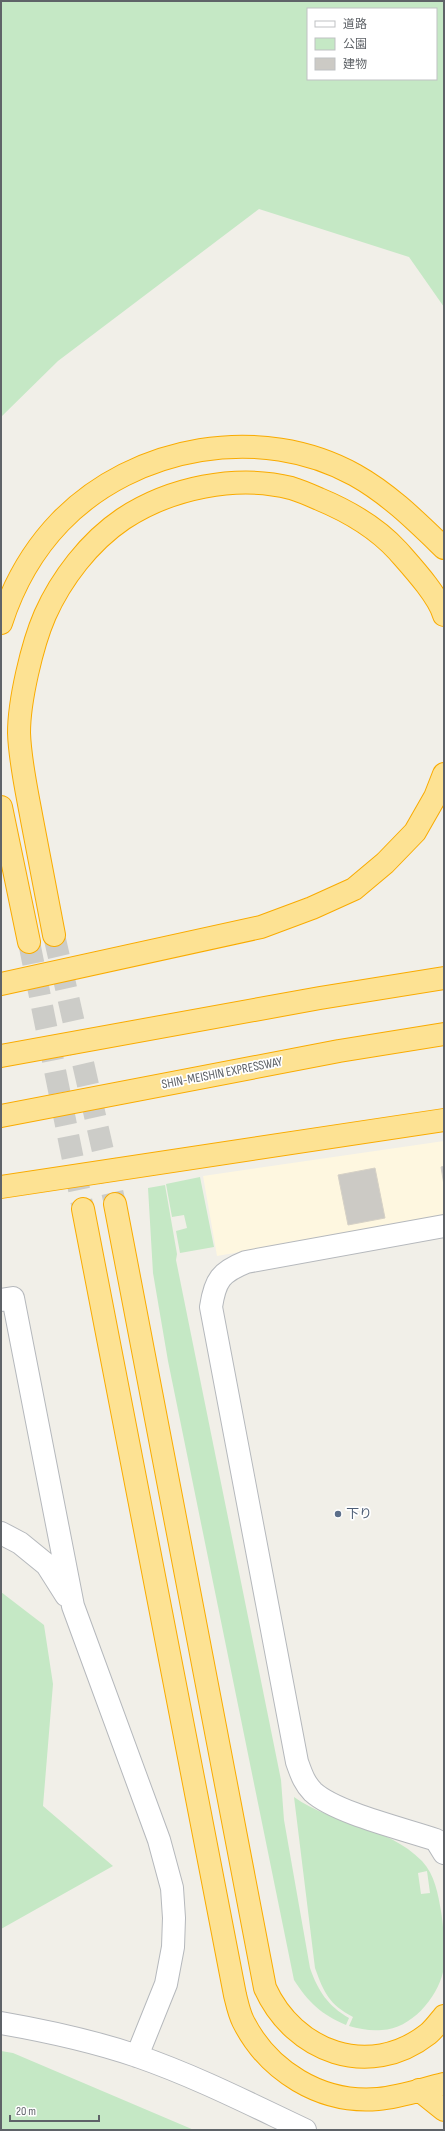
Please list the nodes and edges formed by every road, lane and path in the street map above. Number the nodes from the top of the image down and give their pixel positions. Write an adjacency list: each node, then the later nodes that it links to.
1 (444, 548): 3 (highway)
2 (444, 615): 6 (highway)
3 (1, 623)
4 (444, 774): 9 (highway)
5 (1, 807): 7 (highway)
6 (54, 935)
7 (29, 942)
8 (444, 978): 11 (highway)
9 (1, 984)
10 (444, 1034): 12 (highway, SHIN-MEISHIN EXPRESSWAY)
11 (1, 1056)
12 (1, 1116)
13 (444, 1120): 14 (highway)
14 (1, 1187)
15 (115, 1204): 22 (highway)
16 (83, 1209): 26 (highway)
17 (444, 1226): 21 (street)
18 (1, 1300): 20 (street)
19 (1, 1533): 20 (street)
20 (73, 1606): 24 (street)
21 (444, 1852)
22 (444, 2016)
23 (1, 2023): 24 (street)
24 (137, 2056): 28 (street)
25 (444, 2084): 26 (highway)
26 (419, 2090): 27 (highway)
27 (444, 2110)
28 (305, 2130)

